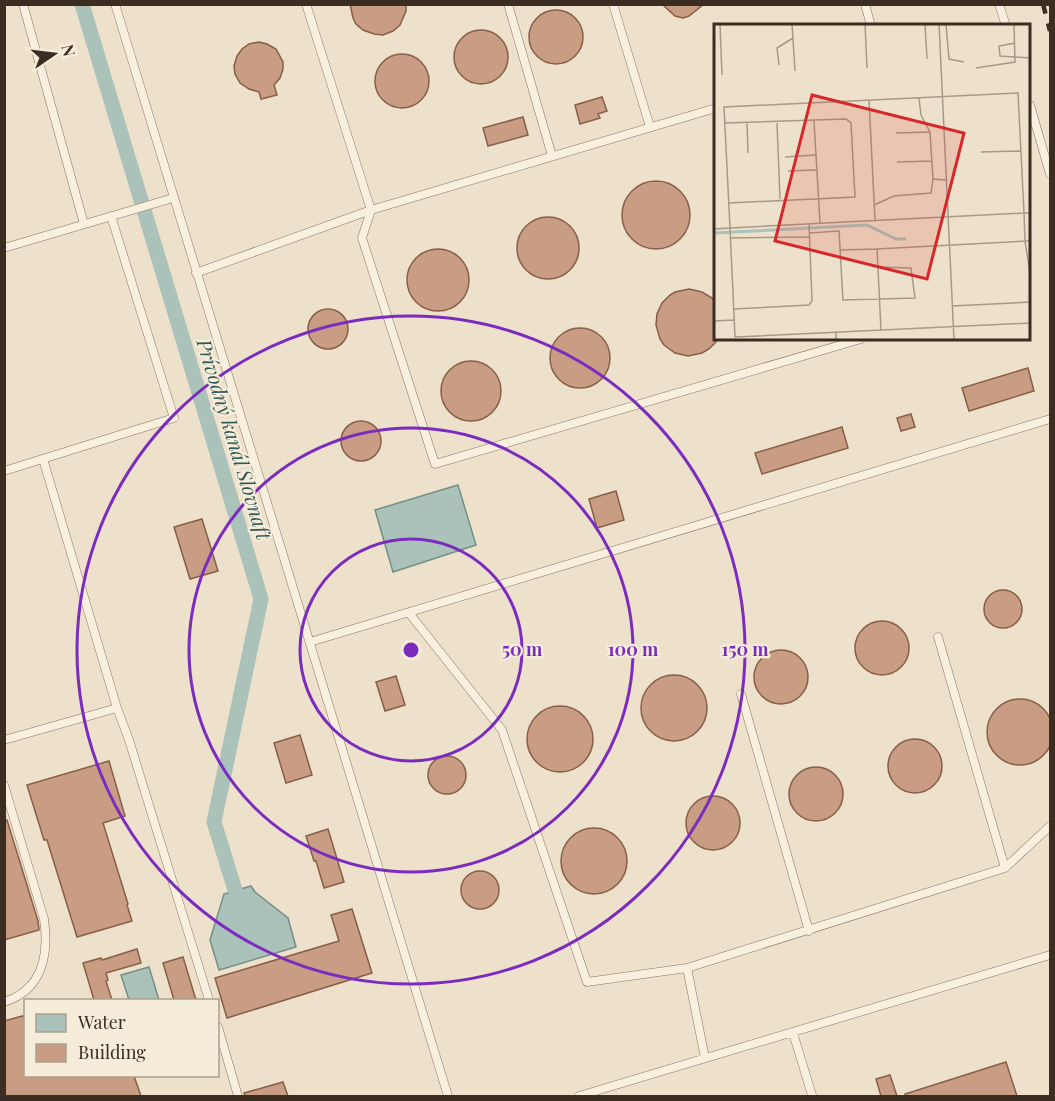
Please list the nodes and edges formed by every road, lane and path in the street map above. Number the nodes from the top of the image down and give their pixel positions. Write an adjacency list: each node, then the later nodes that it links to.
1 (23, 4): 18 (lane)
2 (116, 4): 15 (lane)
3 (306, 4): 16 (lane)
4 (508, 4): 13 (lane)
5 (613, 4): 12 (lane)
6 (865, 4): 8 (lane)
7 (999, 4): 9 (lane)
8 (870, 24)
9 (1004, 24)
10 (714, 109): 12 (lane)
11 (1031, 112): 14 (lane)
12 (650, 127): 13 (lane)
13 (552, 156): 16 (lane)
14 (1050, 174)
15 (173, 198): 17 (lane); 20 (lane)
16 (371, 210): 20 (lane); 21 (lane)
17 (111, 216): 18 (lane); 23 (lane)
18 (84, 224): 19 (lane)
19 (4, 248)
20 (196, 273): 27 (lane)
21 (858, 340)
22 (1050, 419): 25 (lane)
23 (44, 459): 24 (lane); 29 (lane)
24 (4, 471)
25 (409, 613): 27 (lane); 36 (lane)
26 (938, 637): 33 (lane)
27 (310, 642): 44 (lane)
28 (741, 694): 34 (lane)
29 (117, 708): 30 (lane); 37 (lane)
30 (4, 740)
31 (4, 785): 38 (lane)
32 (1050, 826): 33 (lane)
33 (1005, 868): 34 (lane)
34 (808, 931): 36 (lane)
35 (1050, 956): 40 (lane)
36 (687, 968): 41 (lane)
37 (209, 999)
38 (4, 1002)
39 (219, 1030): 43 (lane)
40 (793, 1033): 41 (lane); 42 (lane)
41 (705, 1058): 45 (lane)
42 (812, 1095)
43 (238, 1096)
44 (448, 1096)
45 (579, 1096)

